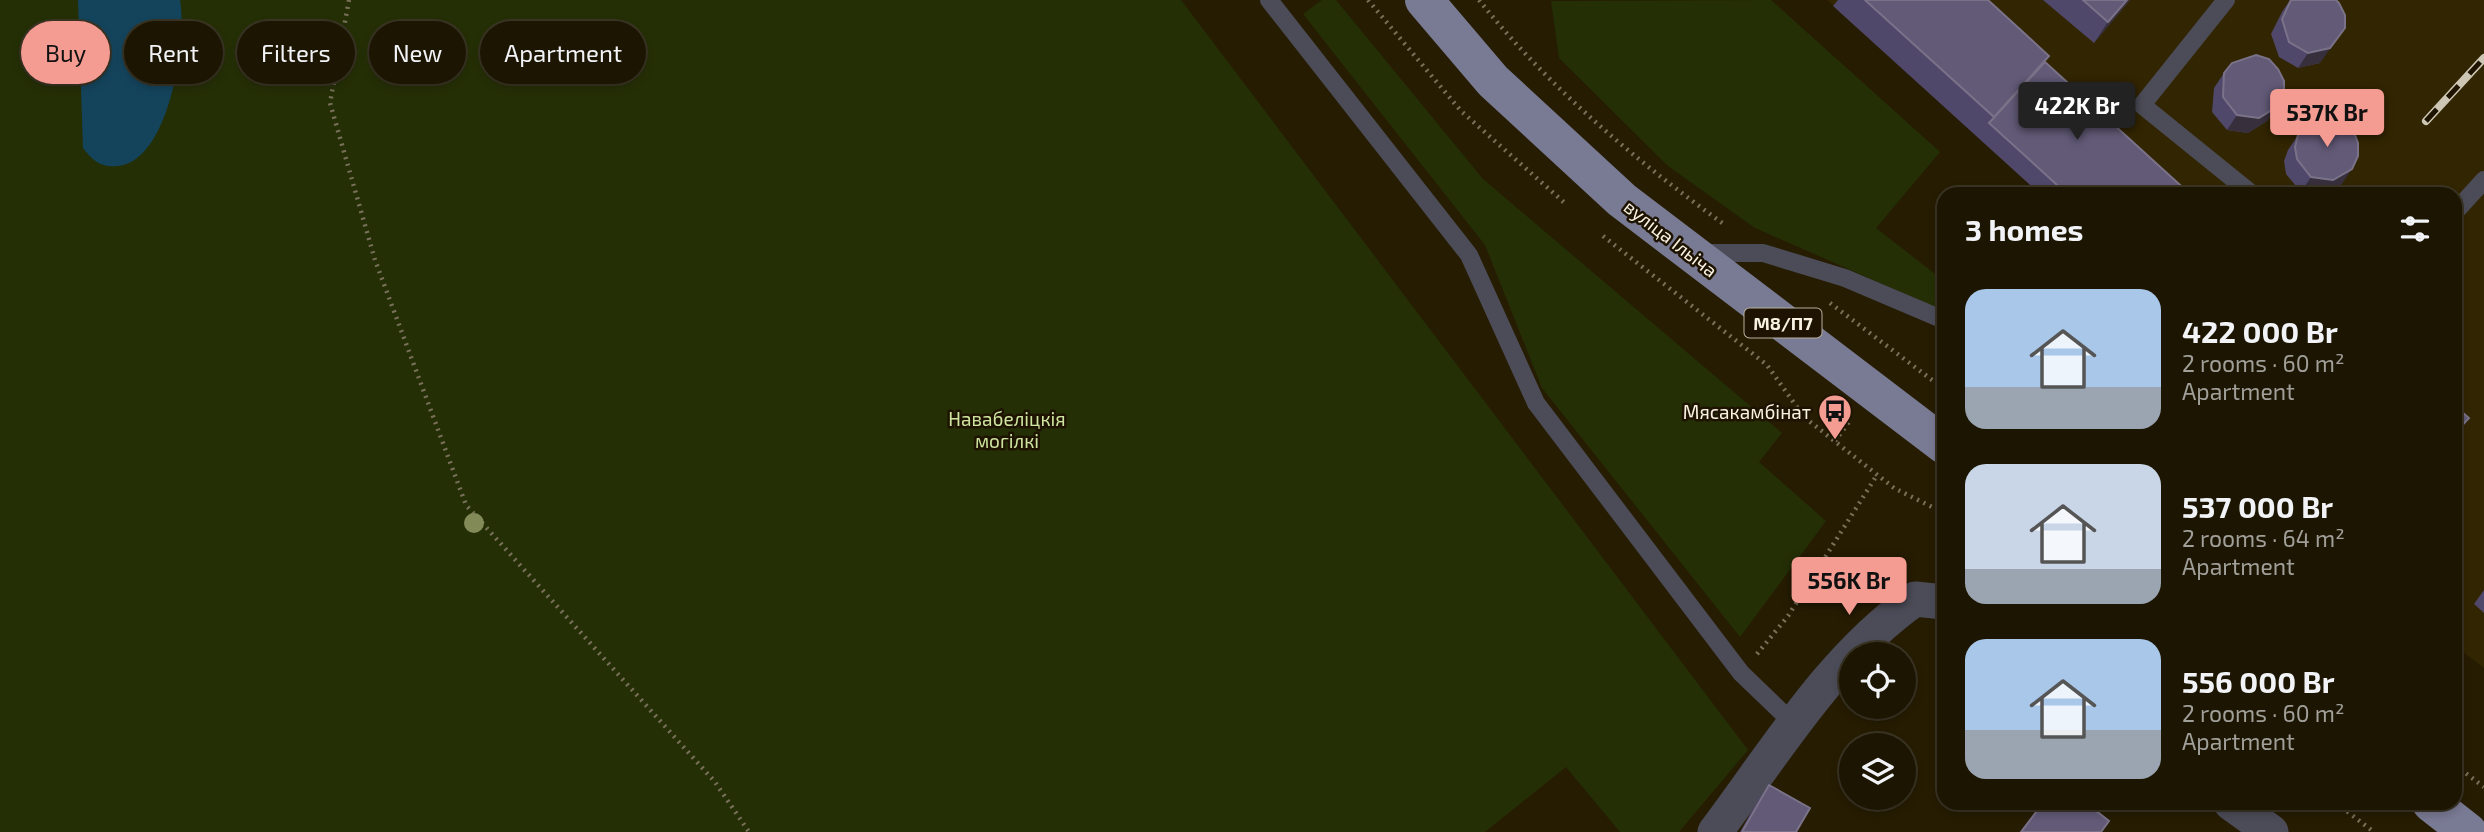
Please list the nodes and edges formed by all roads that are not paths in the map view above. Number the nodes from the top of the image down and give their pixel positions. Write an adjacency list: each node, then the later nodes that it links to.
1 (1424, 0): 7 (main road, вуліца Ільіча / М8/П7)
2 (2226, 0): 5 (lane)
3 (1272, 1): 11 (lane)
4 (2484, 180): 6 (lane)
5 (2243, 187)
6 (2477, 200)
7 (1688, 253): 8 (lane); 9 (main road, вуліца Ільіча / М8/П7)
8 (1937, 317)
9 (1937, 440)
10 (1937, 601): 11 (street)
11 (1795, 725): 14 (street)
12 (2241, 810): 15 (street)
13 (2440, 810): 16 (main road)
14 (1715, 832)
15 (2271, 832)
16 (2468, 832)

